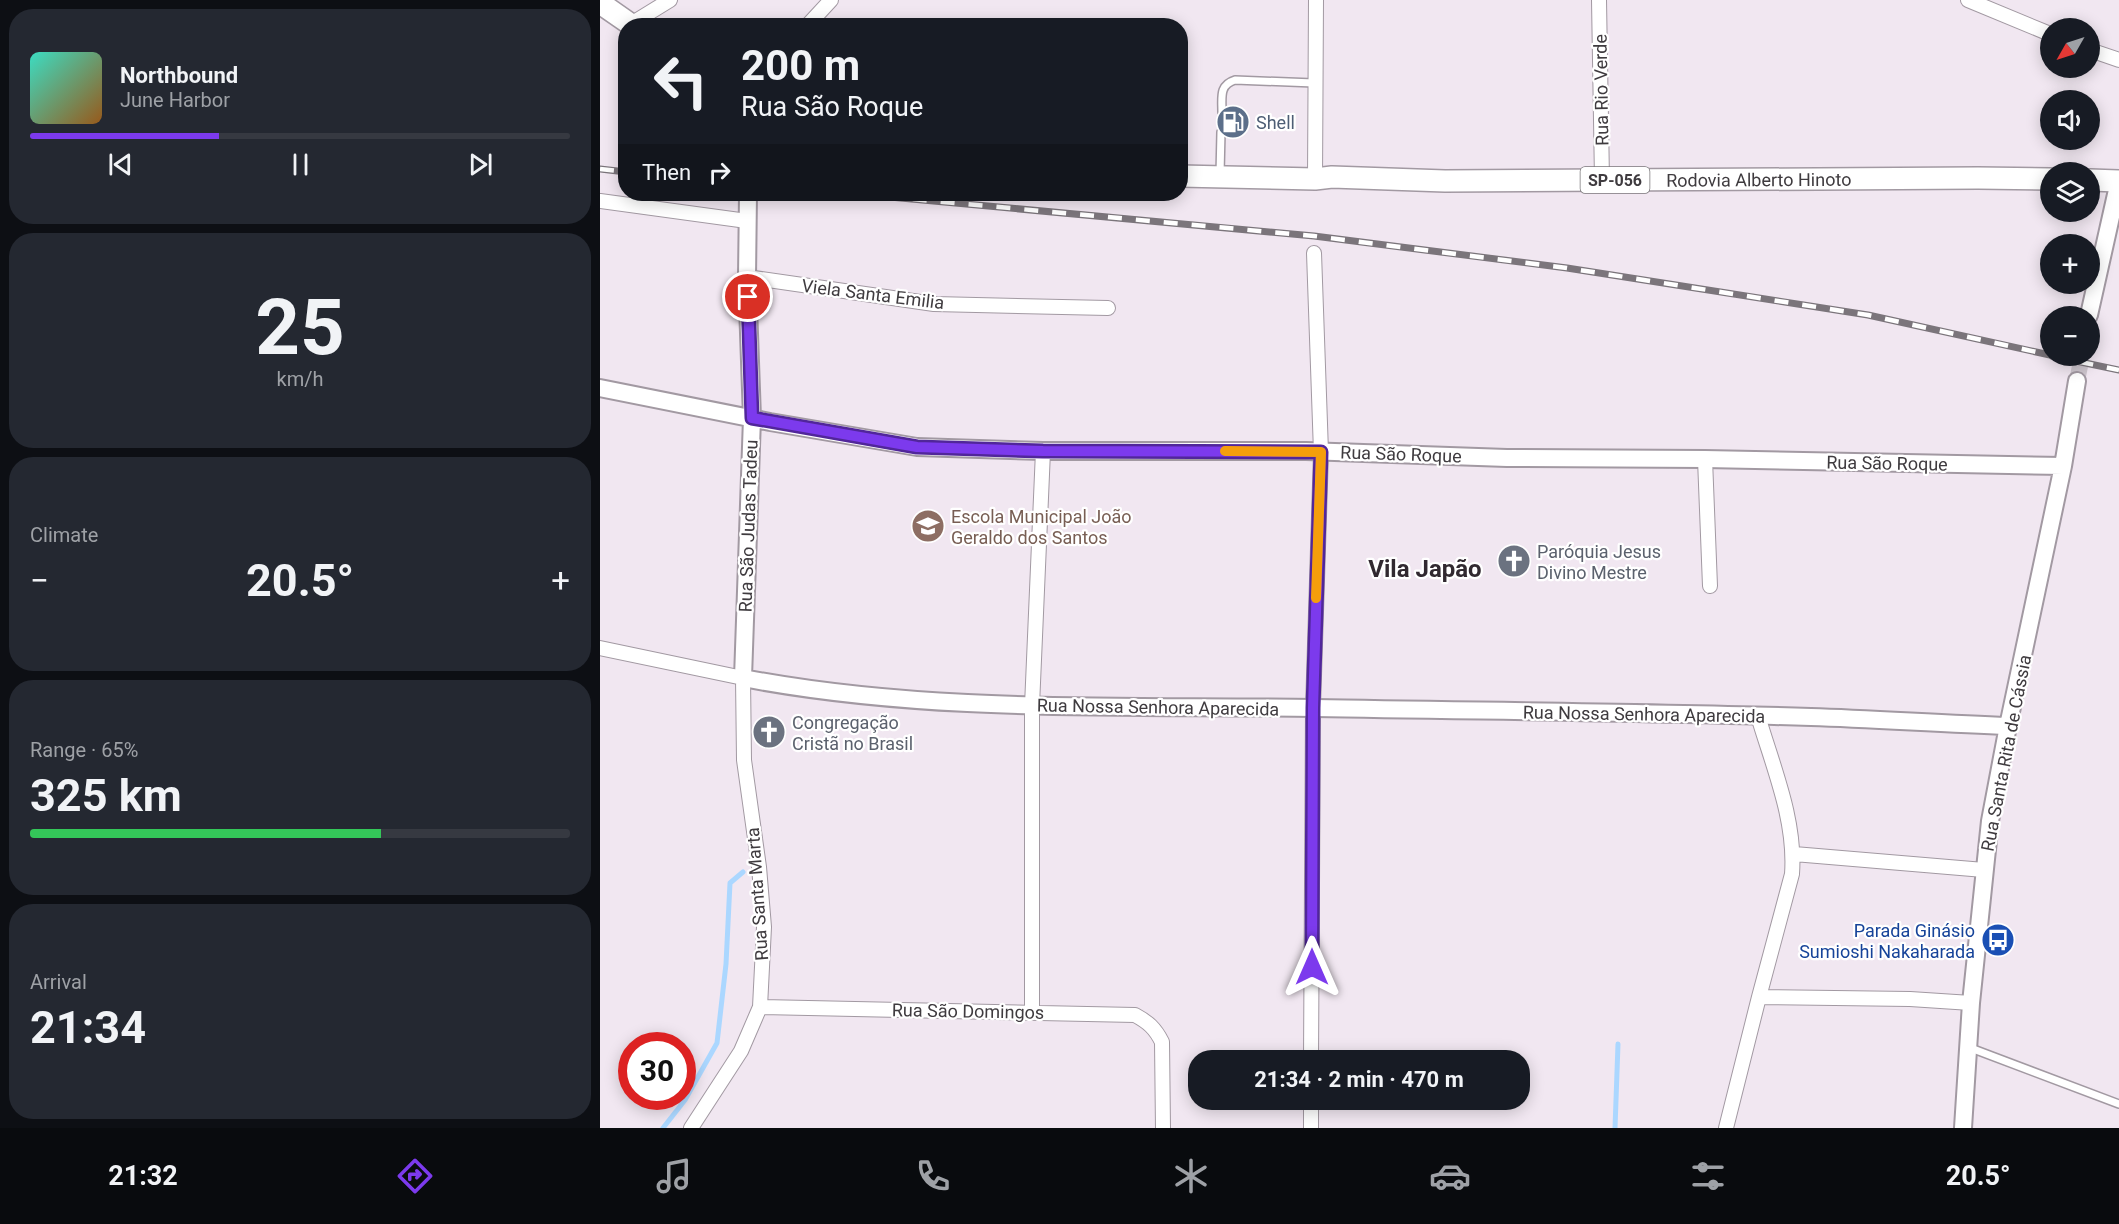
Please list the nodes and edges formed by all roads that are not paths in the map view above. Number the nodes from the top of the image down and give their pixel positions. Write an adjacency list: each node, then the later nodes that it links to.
1 (670, 0): 8 (street)
2 (831, 0): 9 (street)
3 (1316, 0): 13 (street)
4 (1599, 0): 20 (street, Rua Rio Verde)
5 (1968, 0): 10 (street)
6 (600, 3): 7 (main road)
7 (622, 18)
8 (643, 18)
9 (814, 18)
10 (2040, 30)
11 (2100, 53): 12 (street)
12 (2119, 60)
13 (1314, 83): 14 (lane); 18 (street)
14 (1222, 112)
15 (1221, 132): 17 (lane)
16 (1188, 176): 17 (main road, Rodovia Alberto Hinoto / SP-056)
17 (1220, 177): 18 (main road, Rodovia Alberto Hinoto / SP-056)
18 (1315, 179): 20 (main road, Rodovia Alberto Hinoto / SP-056)
19 (2040, 179): 20 (main road, Rodovia Alberto Hinoto / SP-056)
20 (1602, 180)
21 (2100, 180): 22 (main road)
22 (2119, 181): 28 (street)
23 (600, 201): 25 (street)
24 (748, 201): 25 (street, Rua São Judas Tadeu)
25 (747, 218): 27 (street, Rua São Judas Tadeu)
26 (1314, 253): 34 (street)
27 (747, 277): 29 (street, Viela Santa Emilia); 32 (street, Rua São Judas Tadeu)
28 (2091, 306)
29 (1108, 308)
30 (2077, 381): 36 (street, Rua Santa Rita de Cássia)
31 (600, 388): 32 (street, Rua São Roque)
32 (752, 418): 33 (street, Rua São Roque); 39 (street, Rua São Judas Tadeu)
33 (1043, 451): 34 (street, Rua São Roque); 40 (street)
34 (1321, 452): 35 (street, Rua São Roque); 41 (street)
35 (1705, 459): 36 (street, Rua São Roque); 37 (street)
36 (2063, 466): 43 (street, Rua Santa Rita de Cássia)
37 (1710, 586)
38 (600, 648): 39 (street, Rua Nossa Senhora Aparecida)
39 (743, 678): 40 (street, Rua Nossa Senhora Aparecida); 48 (street, Rua Santa Marta)
40 (1032, 706): 41 (street, Rua Nossa Senhora Aparecida); 49 (street)
41 (1313, 708): 42 (street, Rua Nossa Senhora Aparecida); 51 (street)
42 (1758, 716): 43 (street, Rua Nossa Senhora Aparecida); 44 (street)
43 (2008, 726): 45 (street, Rua Santa Rita de Cássia)
44 (1794, 854): 45 (street); 46 (street)
45 (1984, 870): 47 (street, Rua Santa Rita de Cássia)
46 (1759, 996): 47 (street); 57 (street)
47 (1971, 1003): 50 (street, Rua Santa Rita de Cássia)
48 (760, 1007): 49 (street, Rua São Domingos); 54 (street, Rua Santa Marta)
49 (1032, 1011): 55 (street, Rua São Domingos)
50 (1968, 1047): 52 (lane); 58 (street, Rua Santa Rita de Cássia)
51 (1311, 1050)
52 (2119, 1104)
53 (1311, 1110): 56 (street)
54 (691, 1128)
55 (1163, 1128)
56 (1311, 1128)
57 (1726, 1128)
58 (1963, 1128)

